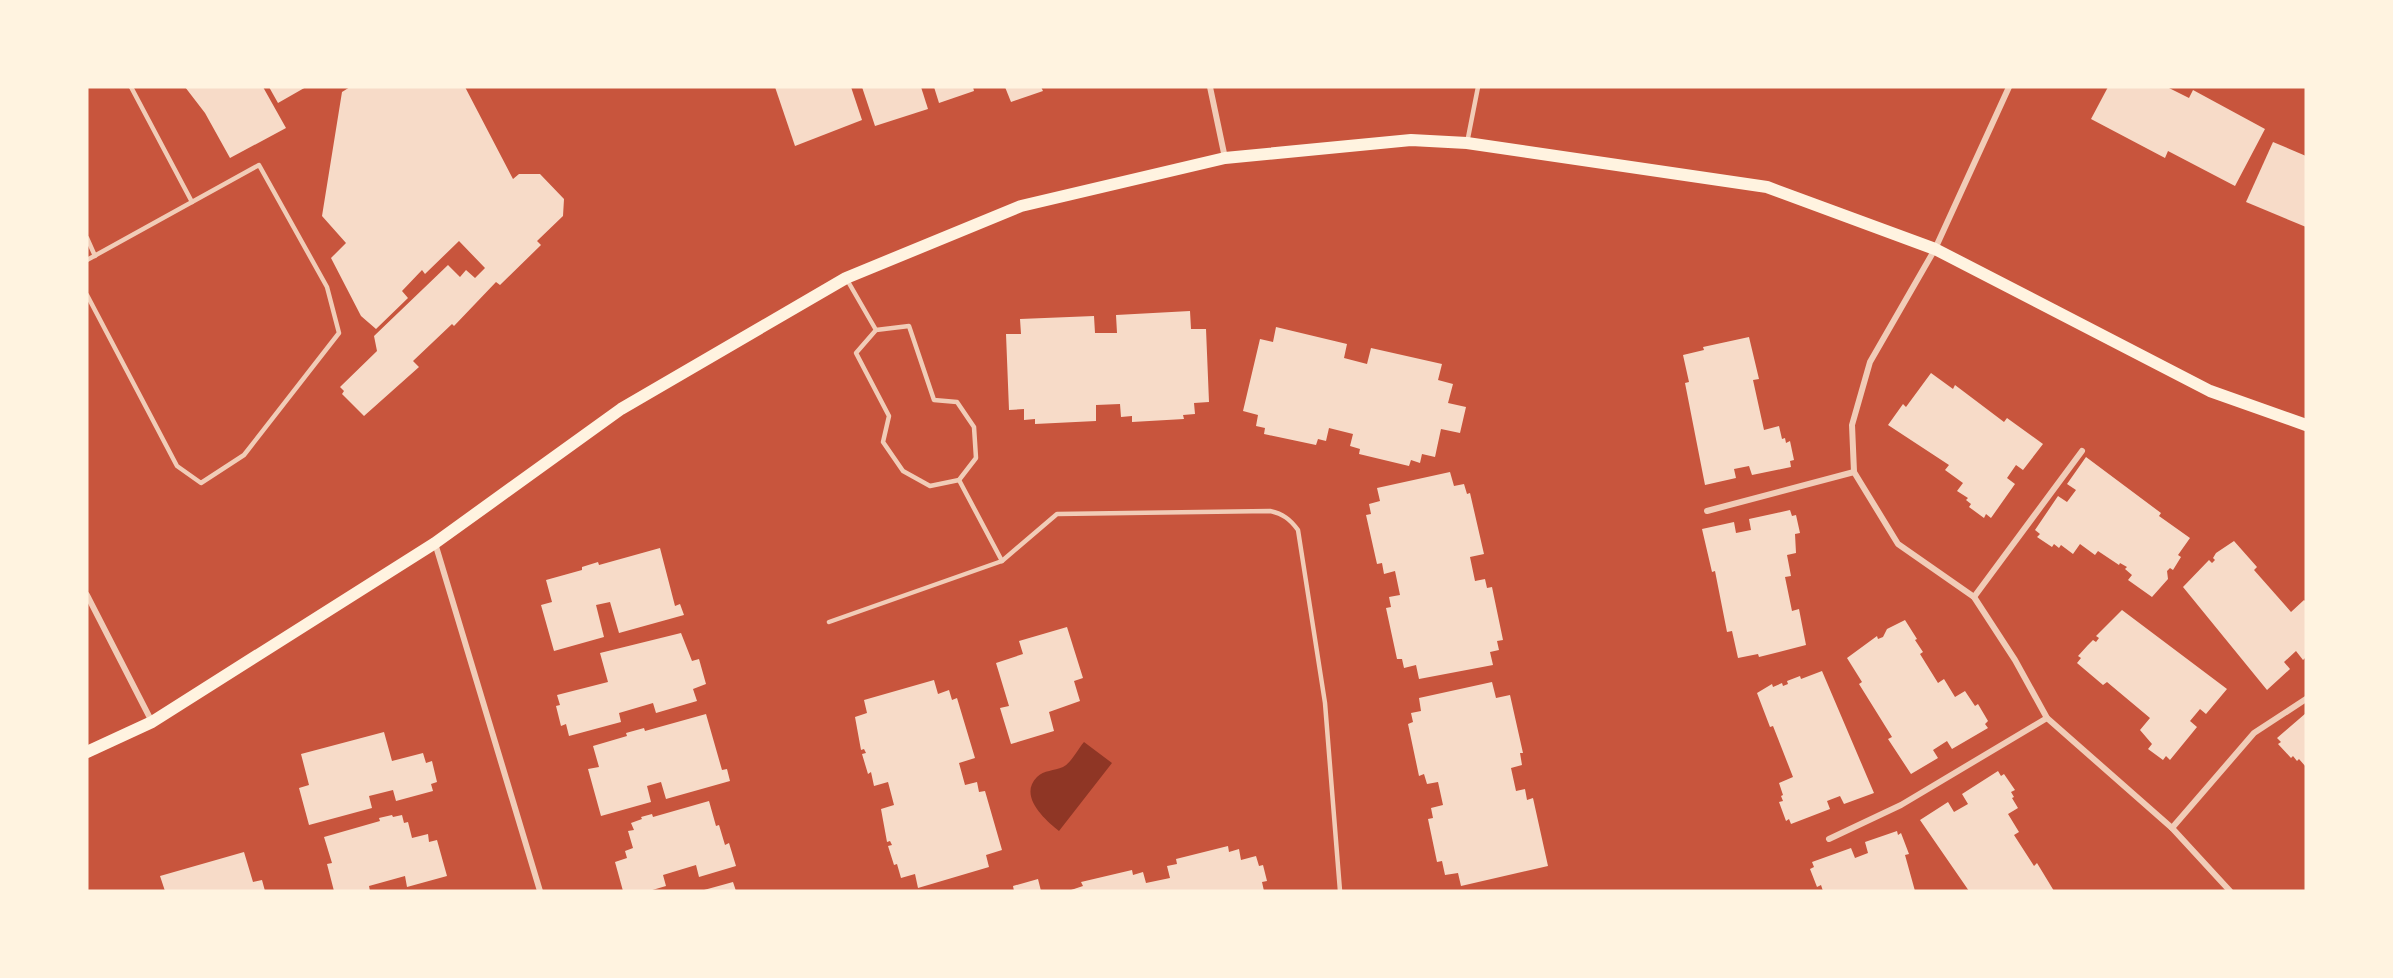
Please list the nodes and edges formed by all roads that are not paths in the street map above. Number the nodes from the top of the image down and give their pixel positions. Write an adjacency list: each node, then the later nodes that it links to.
1 (131, 87): 7 (lane)
2 (1210, 87): 6 (street)
3 (1478, 87): 5 (lane)
4 (2009, 87): 9 (street)
5 (1467, 143): 6 (main road); 9 (main road)
6 (1225, 158): 12 (main road)
7 (192, 202): 10 (lane); 13 (lane)
8 (87, 238): 10 (lane)
9 (1935, 249): 15 (main road); 17 (street)
10 (95, 255): 11 (lane)
11 (87, 260)
12 (846, 278): 14 (lane); 20 (main road)
13 (87, 295)
14 (876, 330): 18 (lane); 18 (lane)
15 (2306, 425)
16 (2082, 452): 23 (street)
17 (1854, 472): 19 (street); 23 (street)
18 (959, 480): 21 (lane)
19 (1707, 511)
20 (435, 543): 27 (main road); 31 (street)
21 (1002, 561): 24 (lane); 32 (lane)
22 (87, 595): 27 (street)
23 (1974, 597): 26 (street)
24 (829, 622)
25 (2306, 699): 29 (street)
26 (2047, 718): 29 (street); 30 (street)
27 (152, 722): 28 (main road)
28 (87, 752)
29 (2172, 828): 33 (street)
30 (1829, 839)
31 (540, 891)
32 (1340, 891)
33 (2230, 891)

